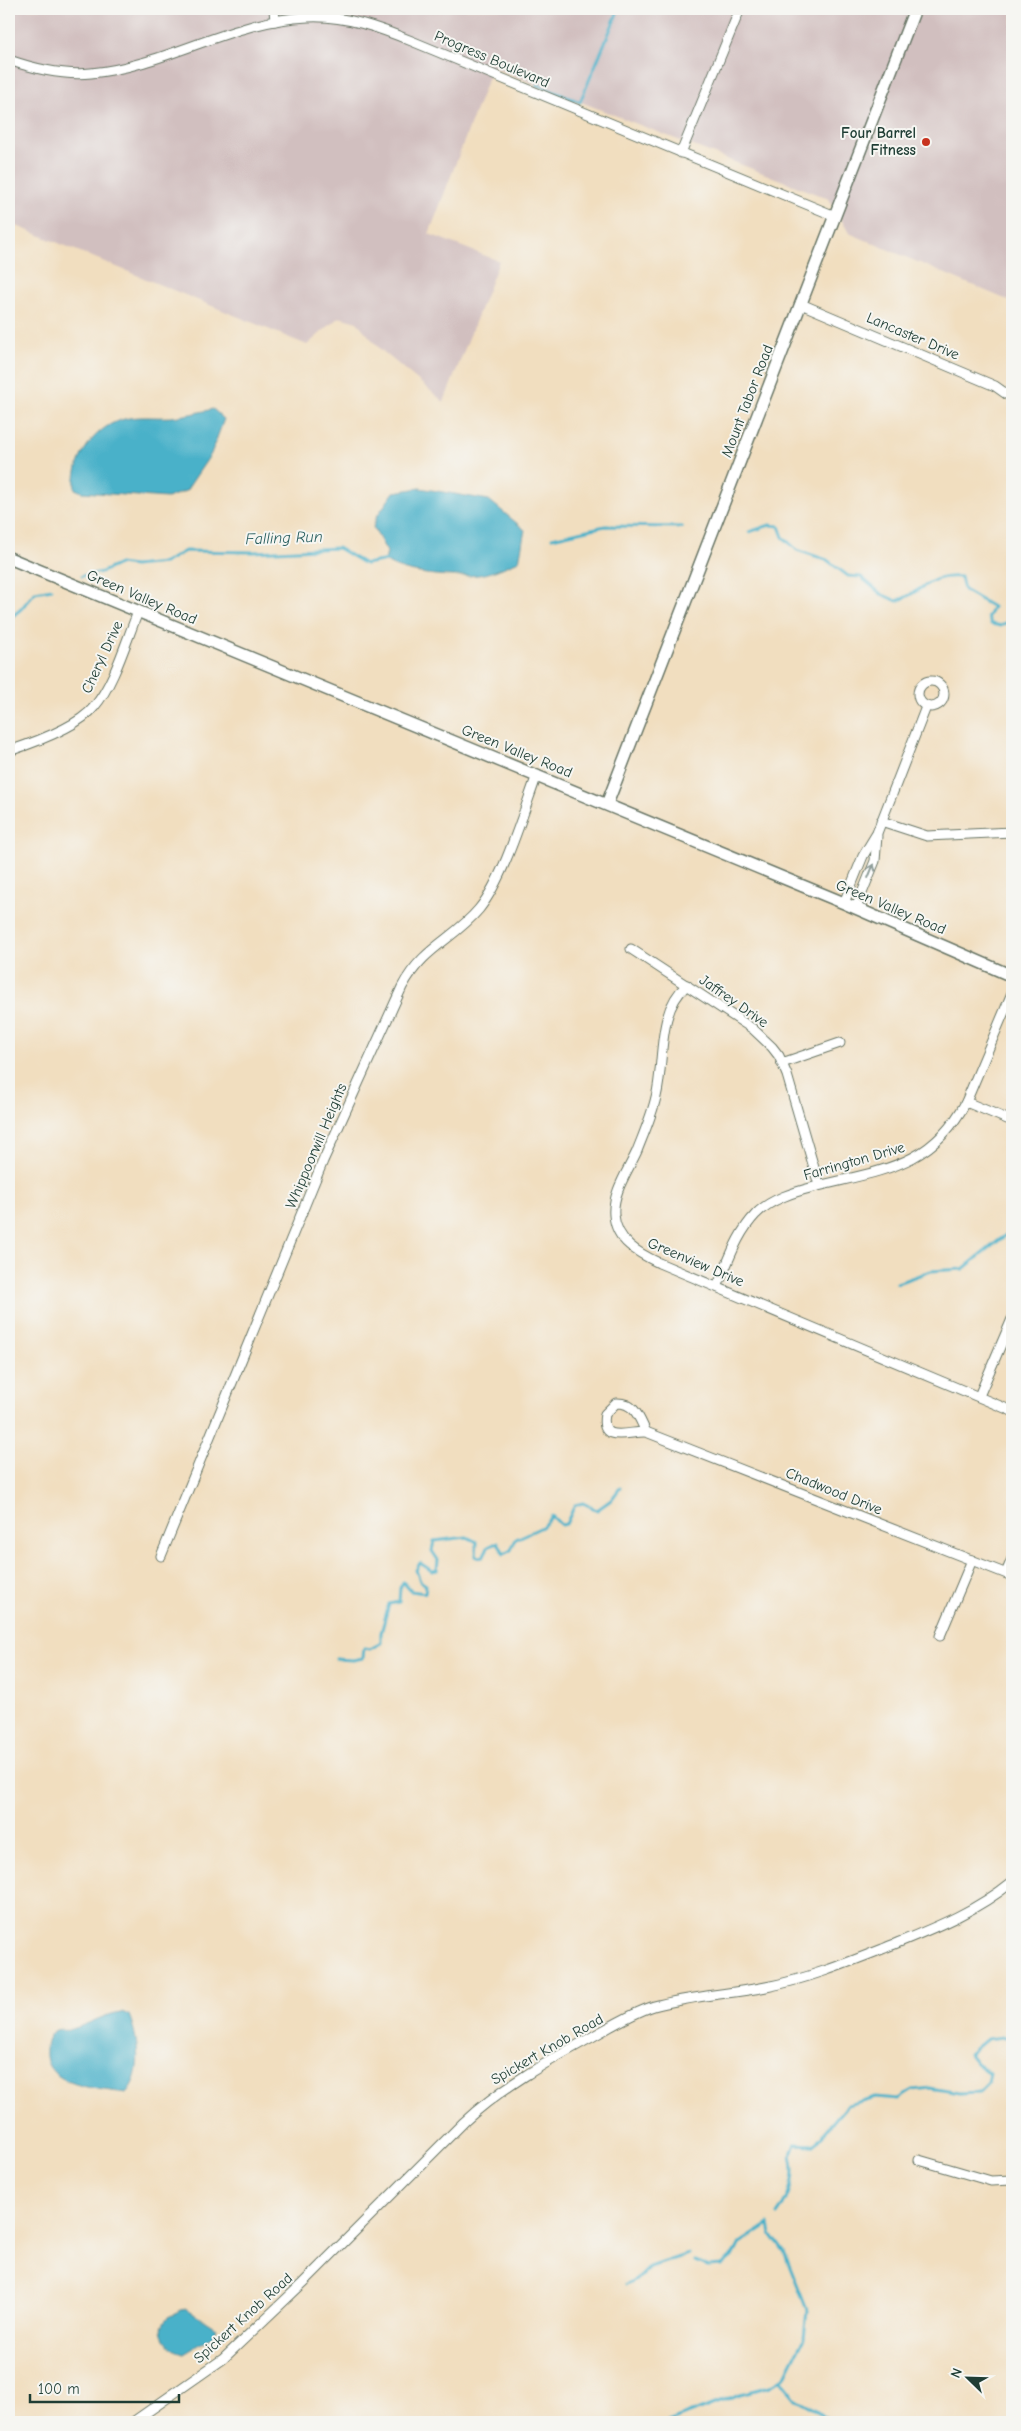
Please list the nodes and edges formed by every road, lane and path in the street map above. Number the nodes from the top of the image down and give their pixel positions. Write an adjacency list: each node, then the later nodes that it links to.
1 (274, 9): 4 (street)
2 (740, 9): 6 (street)
3 (915, 9): 7 (street, Mount Tabor Road)
4 (275, 21): 5 (street, Progress Boulevard); 6 (street, Progress Boulevard)
5 (9, 60)
6 (681, 152): 7 (street, Progress Boulevard)
7 (835, 216): 8 (street, Mount Tabor Road)
8 (801, 304): 9 (street, Lancaster Drive); 15 (street, Mount Tabor Road)
9 (1012, 398)
10 (9, 558): 11 (street, Green Valley Road)
11 (138, 612): 13 (street, Cheryl Drive); 14 (street, Green Valley Road)
12 (926, 706): 16 (street)
13 (9, 751)
14 (537, 775): 15 (street, Green Valley Road); 35 (street, Whippoorwill Heights)
15 (607, 804): 19 (street, Green Valley Road)
16 (881, 821): 17 (street); 18 (street)
17 (1012, 832)
18 (877, 833): 19 (street); 20 (street, one-way to 18)
19 (844, 903): 20 (street, Green Valley Road)
20 (856, 908): 22 (street, Green Valley Road)
21 (631, 949): 23 (street, Jaffrey Drive)
22 (1012, 976)
23 (687, 985): 26 (street, Jaffrey Drive); 30 (street, Greenview Drive)
24 (1012, 993): 27 (street, Farrington Drive)
25 (840, 1043): 26 (street)
26 (782, 1064): 29 (street, Jaffrey Drive)
27 (966, 1102): 28 (street); 29 (street, Farrington Drive)
28 (1012, 1121)
29 (819, 1186): 30 (street, Farrington Drive)
30 (717, 1287): 32 (street, Greenview Drive)
31 (1012, 1319): 32 (street)
32 (979, 1396): 33 (street, Greenview Drive)
33 (1012, 1410)
34 (646, 1432): 34 (street, Chadwood Drive); 37 (street, Chadwood Drive)
35 (161, 1556)
36 (1012, 1559): 38 (street)
37 (972, 1560): 38 (street, Chadwood Drive); 39 (street)
38 (1009, 1574)
39 (940, 1636)
40 (1012, 1882): 43 (street, Spickert Knob Road)
41 (919, 2160): 42 (street)
42 (1012, 2180)
43 (133, 2422)

